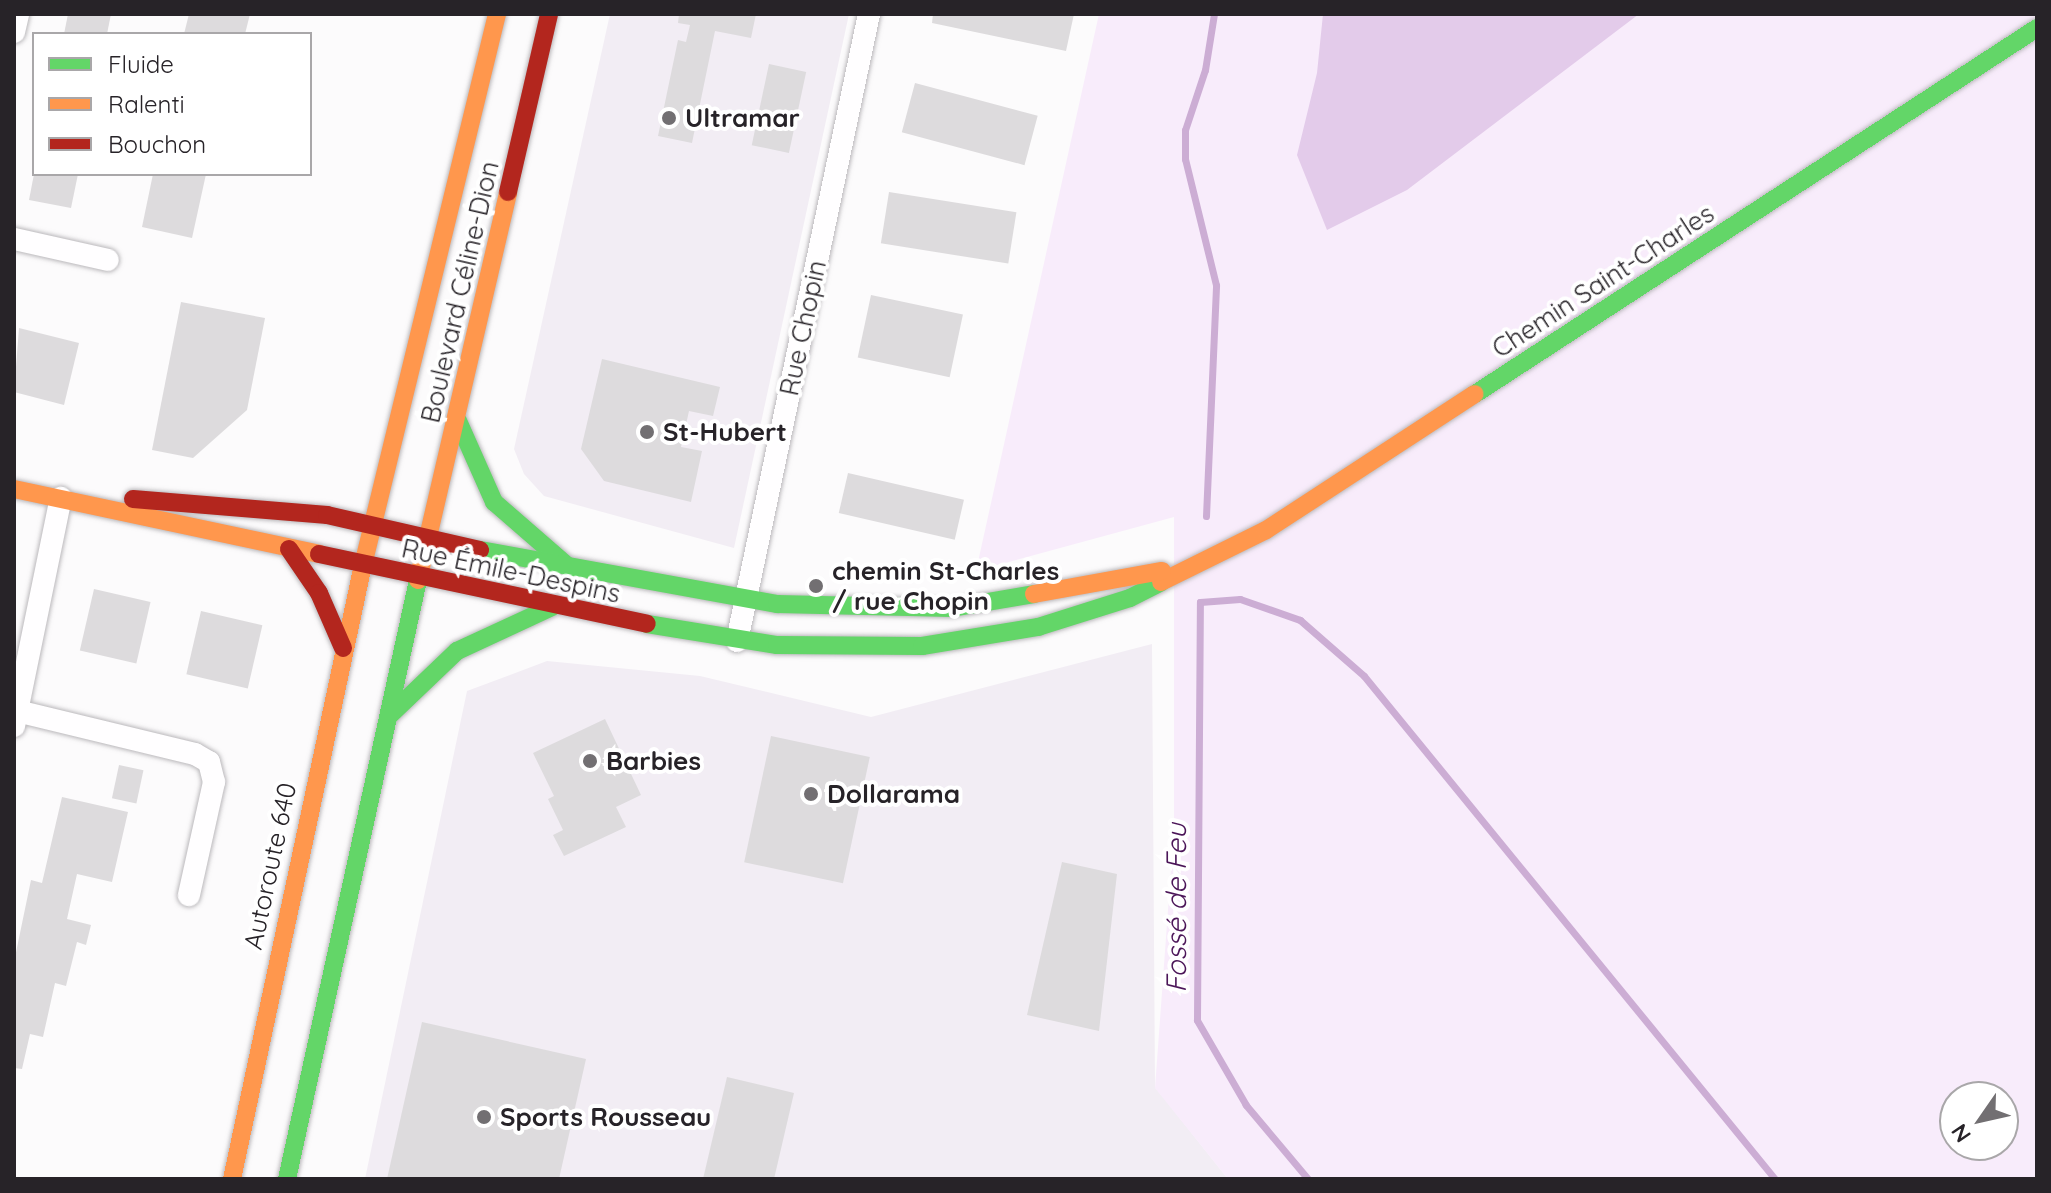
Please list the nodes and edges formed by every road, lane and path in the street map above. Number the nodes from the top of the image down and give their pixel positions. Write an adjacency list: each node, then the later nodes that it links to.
1 (18, 14): 6 (street)
2 (497, 14): 13 (main road, Boulevard Céline-Dion)
3 (549, 14): 9 (main road, Boulevard Céline-Dion)
4 (869, 14): 20 (street, Rue Chopin)
5 (2037, 28): 18 (main road, Chemin Saint-Charles)
6 (14, 32)
7 (14, 239): 8 (street)
8 (108, 260)
9 (458, 421): 14 (main road, Boulevard Céline-Dion); 17 (main road)
10 (14, 489): 11 (main road, Rue Émile-Despins)
11 (61, 498): 12 (main road, Rue Émile-Despins); 27 (street)
12 (94, 504): 13 (main road, Rue Émile-Despins); 15 (main road, Rue Émile-Despins)
13 (372, 525): 14 (main road, Rue Émile-Despins); 16 (main road, Boulevard Céline-Dion)
14 (428, 539): 17 (main road, Rue Émile-Despins); 19 (main road, Boulevard Céline-Dion)
15 (289, 549): 16 (main road, Rue Émile-Despins); 25 (main road)
16 (363, 565): 19 (main road, Rue Émile-Despins); 25 (main road, Autoroute 640)
17 (570, 568): 20 (main road, Rue Émile-Despins)
18 (1192, 568): 22 (main road, Chemin Saint-Charles); 24 (main road, Chemin Saint-Charles)
19 (418, 580): 21 (main road, Rue Émile-Despins); 26 (main road)
20 (745, 600): 22 (main road, Rue Émile-Despins); 23 (street, Rue Chopin)
21 (552, 607): 23 (main road, Rue Émile-Despins); 26 (main road)
22 (922, 609)
23 (737, 641): 24 (main road, Rue Émile-Despins)
24 (922, 646)
25 (343, 648): 29 (main road, Autoroute 640)
26 (390, 715): 30 (main road)
27 (16, 719): 28 (street)
28 (189, 895)
29 (232, 1179)
30 (287, 1179)

